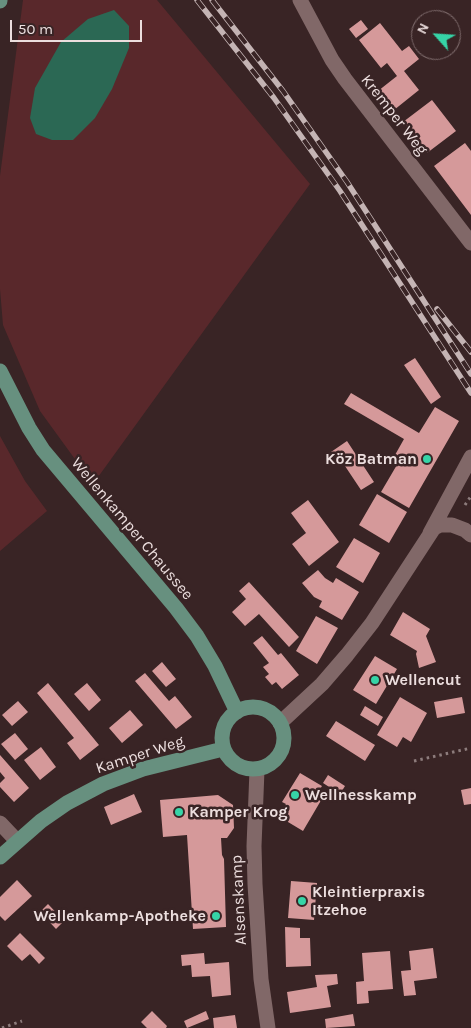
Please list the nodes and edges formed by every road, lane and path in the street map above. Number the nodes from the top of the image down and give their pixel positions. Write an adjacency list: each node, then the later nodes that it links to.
1 (300, 0): 2 (street, Kremper Weg)
2 (471, 243)
3 (0, 371): 7 (main road, Wellenkamper Chaussee)
4 (471, 457): 5 (street)
5 (435, 529): 6 (street); 8 (street)
6 (471, 535)
7 (236, 712): 8 (main road); 10 (main road)
8 (280, 723): 12 (main road)
9 (471, 748): 11 (path)
10 (223, 749): 12 (main road); 14 (main road, Kamper Weg)
11 (414, 761)
12 (258, 770): 18 (street, Alsenskamp)
13 (0, 823): 14 (street)
14 (17, 841): 15 (main road, Kamper Weg)
15 (0, 857)
16 (22, 1021): 17 (path)
17 (2, 1028)
18 (268, 1028)

